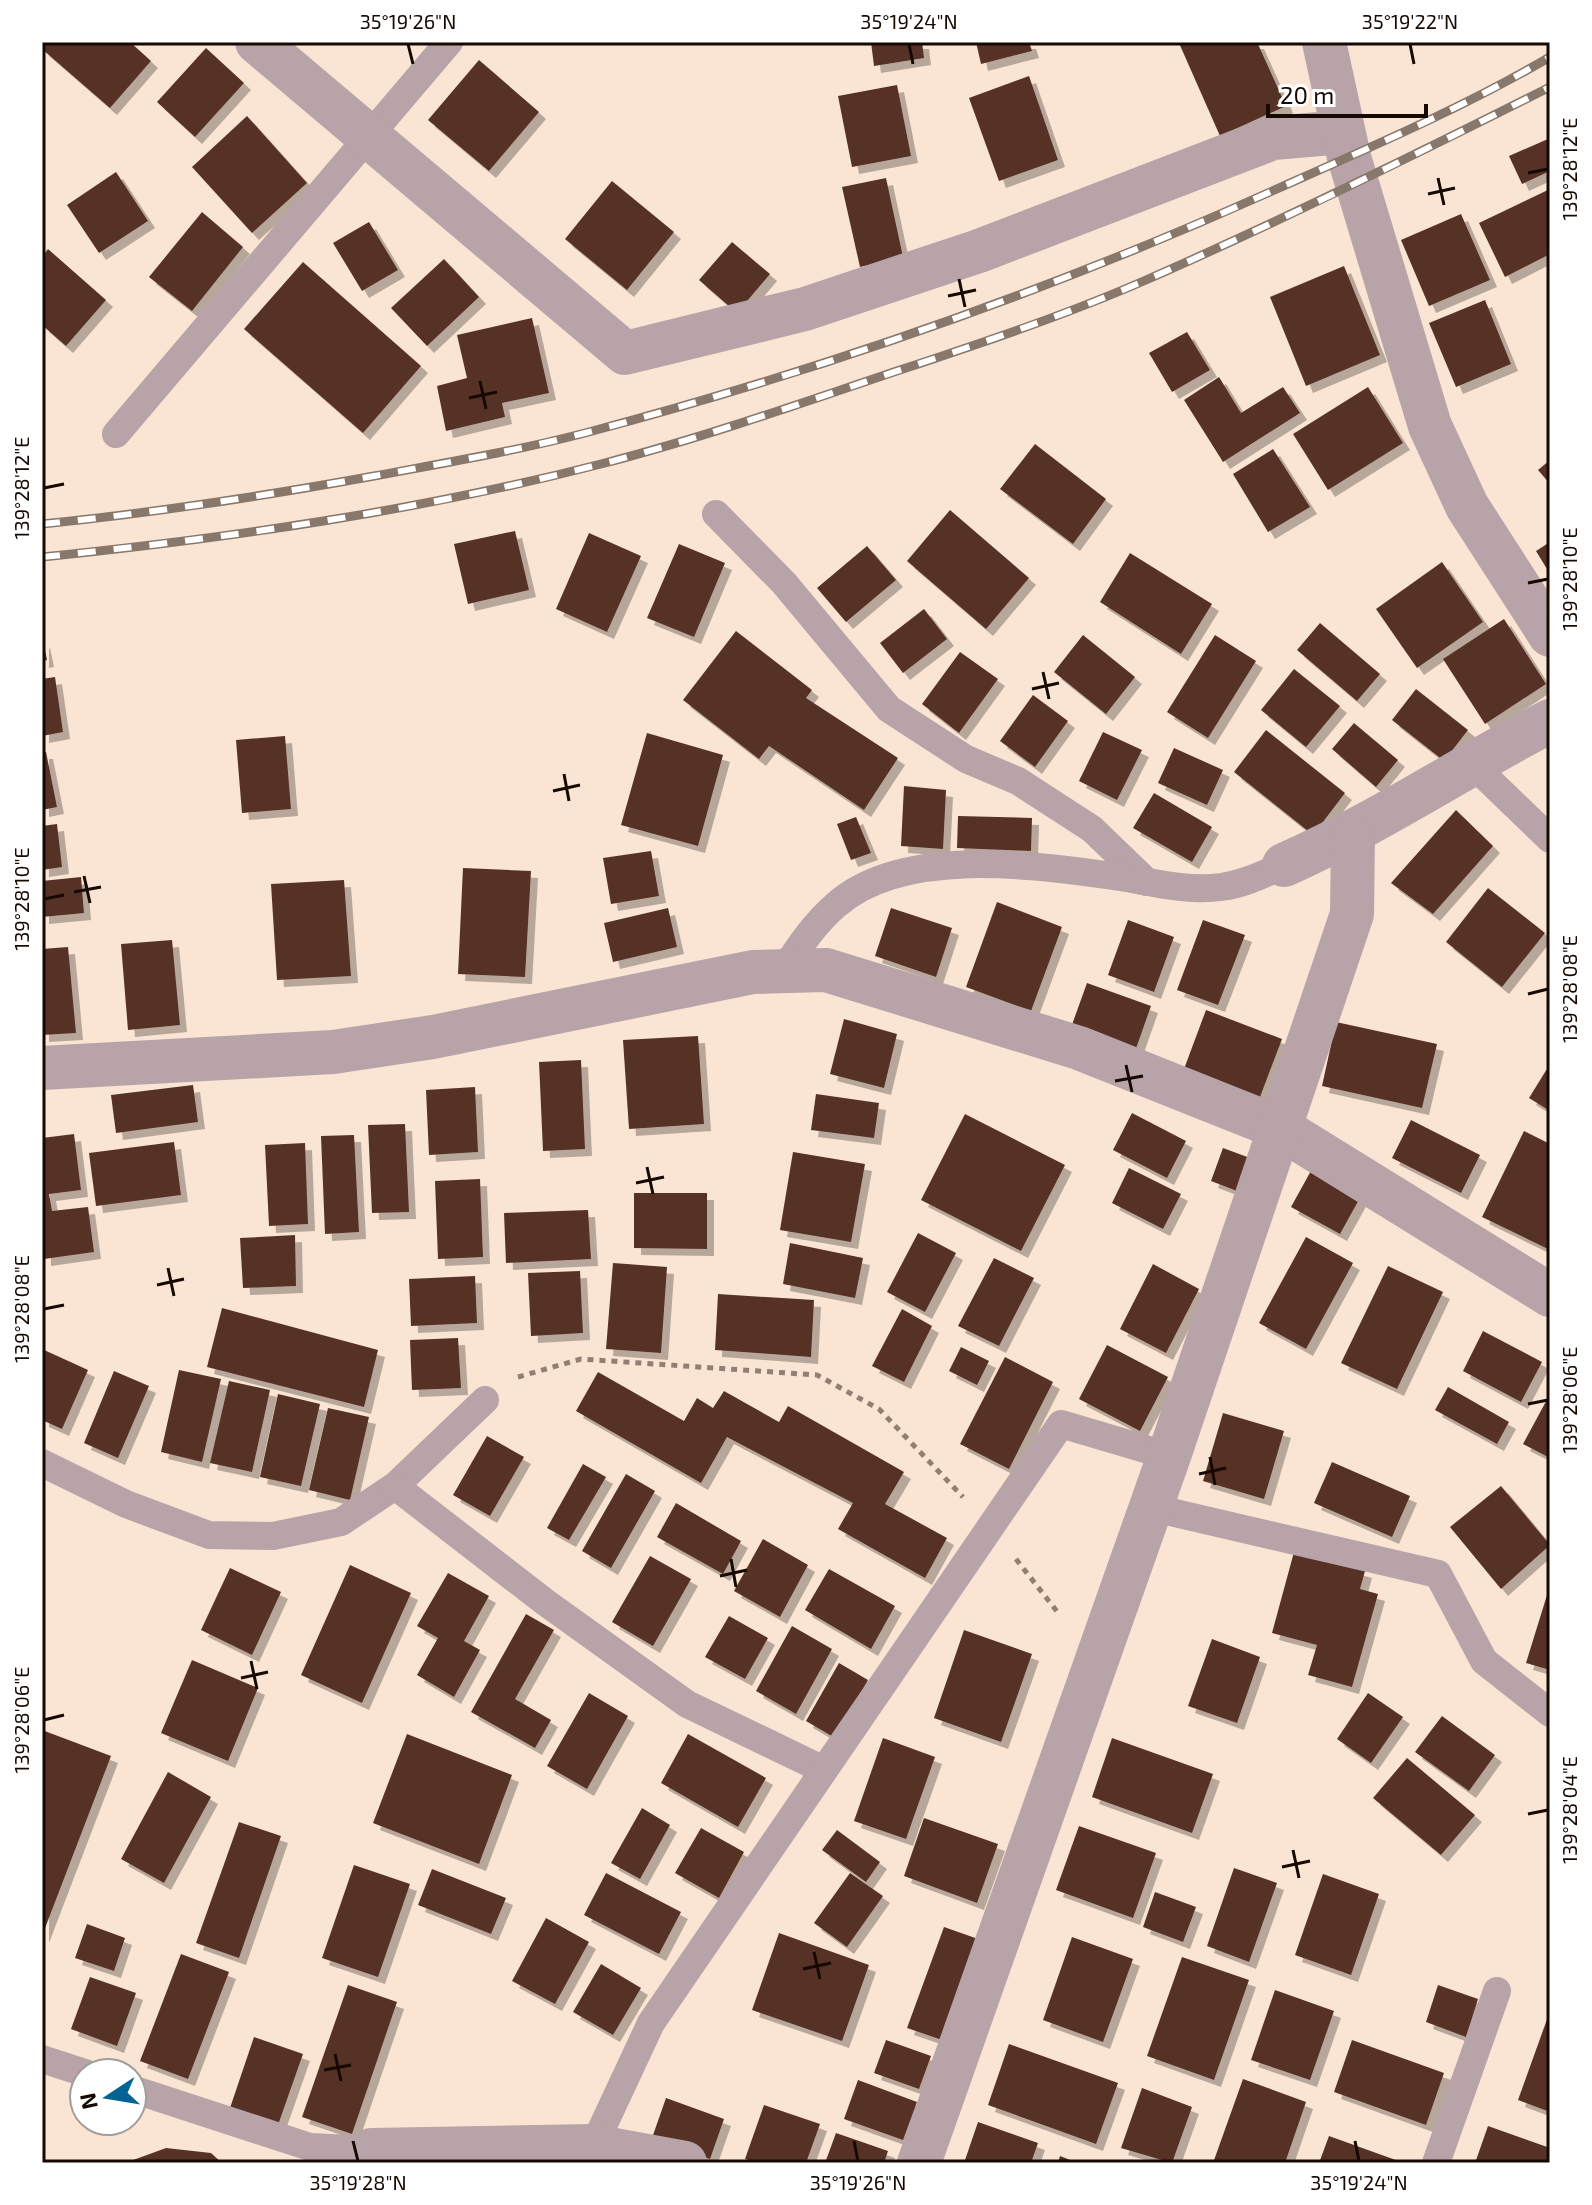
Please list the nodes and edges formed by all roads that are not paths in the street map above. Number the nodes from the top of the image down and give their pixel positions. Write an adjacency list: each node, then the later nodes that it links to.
1 (257, 42): 5 (street)
2 (449, 42): 5 (lane)
3 (1324, 42): 4 (street)
4 (1343, 132): 5 (street); 8 (street)
5 (369, 137): 6 (lane)
6 (116, 434)
7 (716, 514): 14 (lane)
8 (1550, 635)
9 (1550, 721): 10 (street)
10 (1471, 763): 11 (street); 12 (lane)
11 (1353, 835): 13 (street); 17 (street)
12 (1550, 839)
13 (1284, 865): 14 (lane)
14 (1147, 882): 15 (lane)
15 (783, 971): 16 (street); 17 (street)
16 (42, 1068)
17 (1280, 1128): 18 (street); 20 (street)
18 (1550, 1295)
19 (485, 1400): 22 (lane)
20 (1169, 1456): 23 (street); 25 (lane)
21 (42, 1463): 22 (lane)
22 (395, 1486): 25 (lane)
23 (1149, 1507): 24 (lane); 33 (street)
24 (1550, 1713)
25 (824, 1770): 30 (lane)
26 (1497, 1991): 34 (lane)
27 (42, 2059): 28 (lane)
28 (68, 2067)
29 (148, 2094): 31 (lane)
30 (589, 2154): 31 (street); 32 (street)
31 (364, 2157)
32 (685, 2163)
33 (919, 2163)
34 (1436, 2163)

